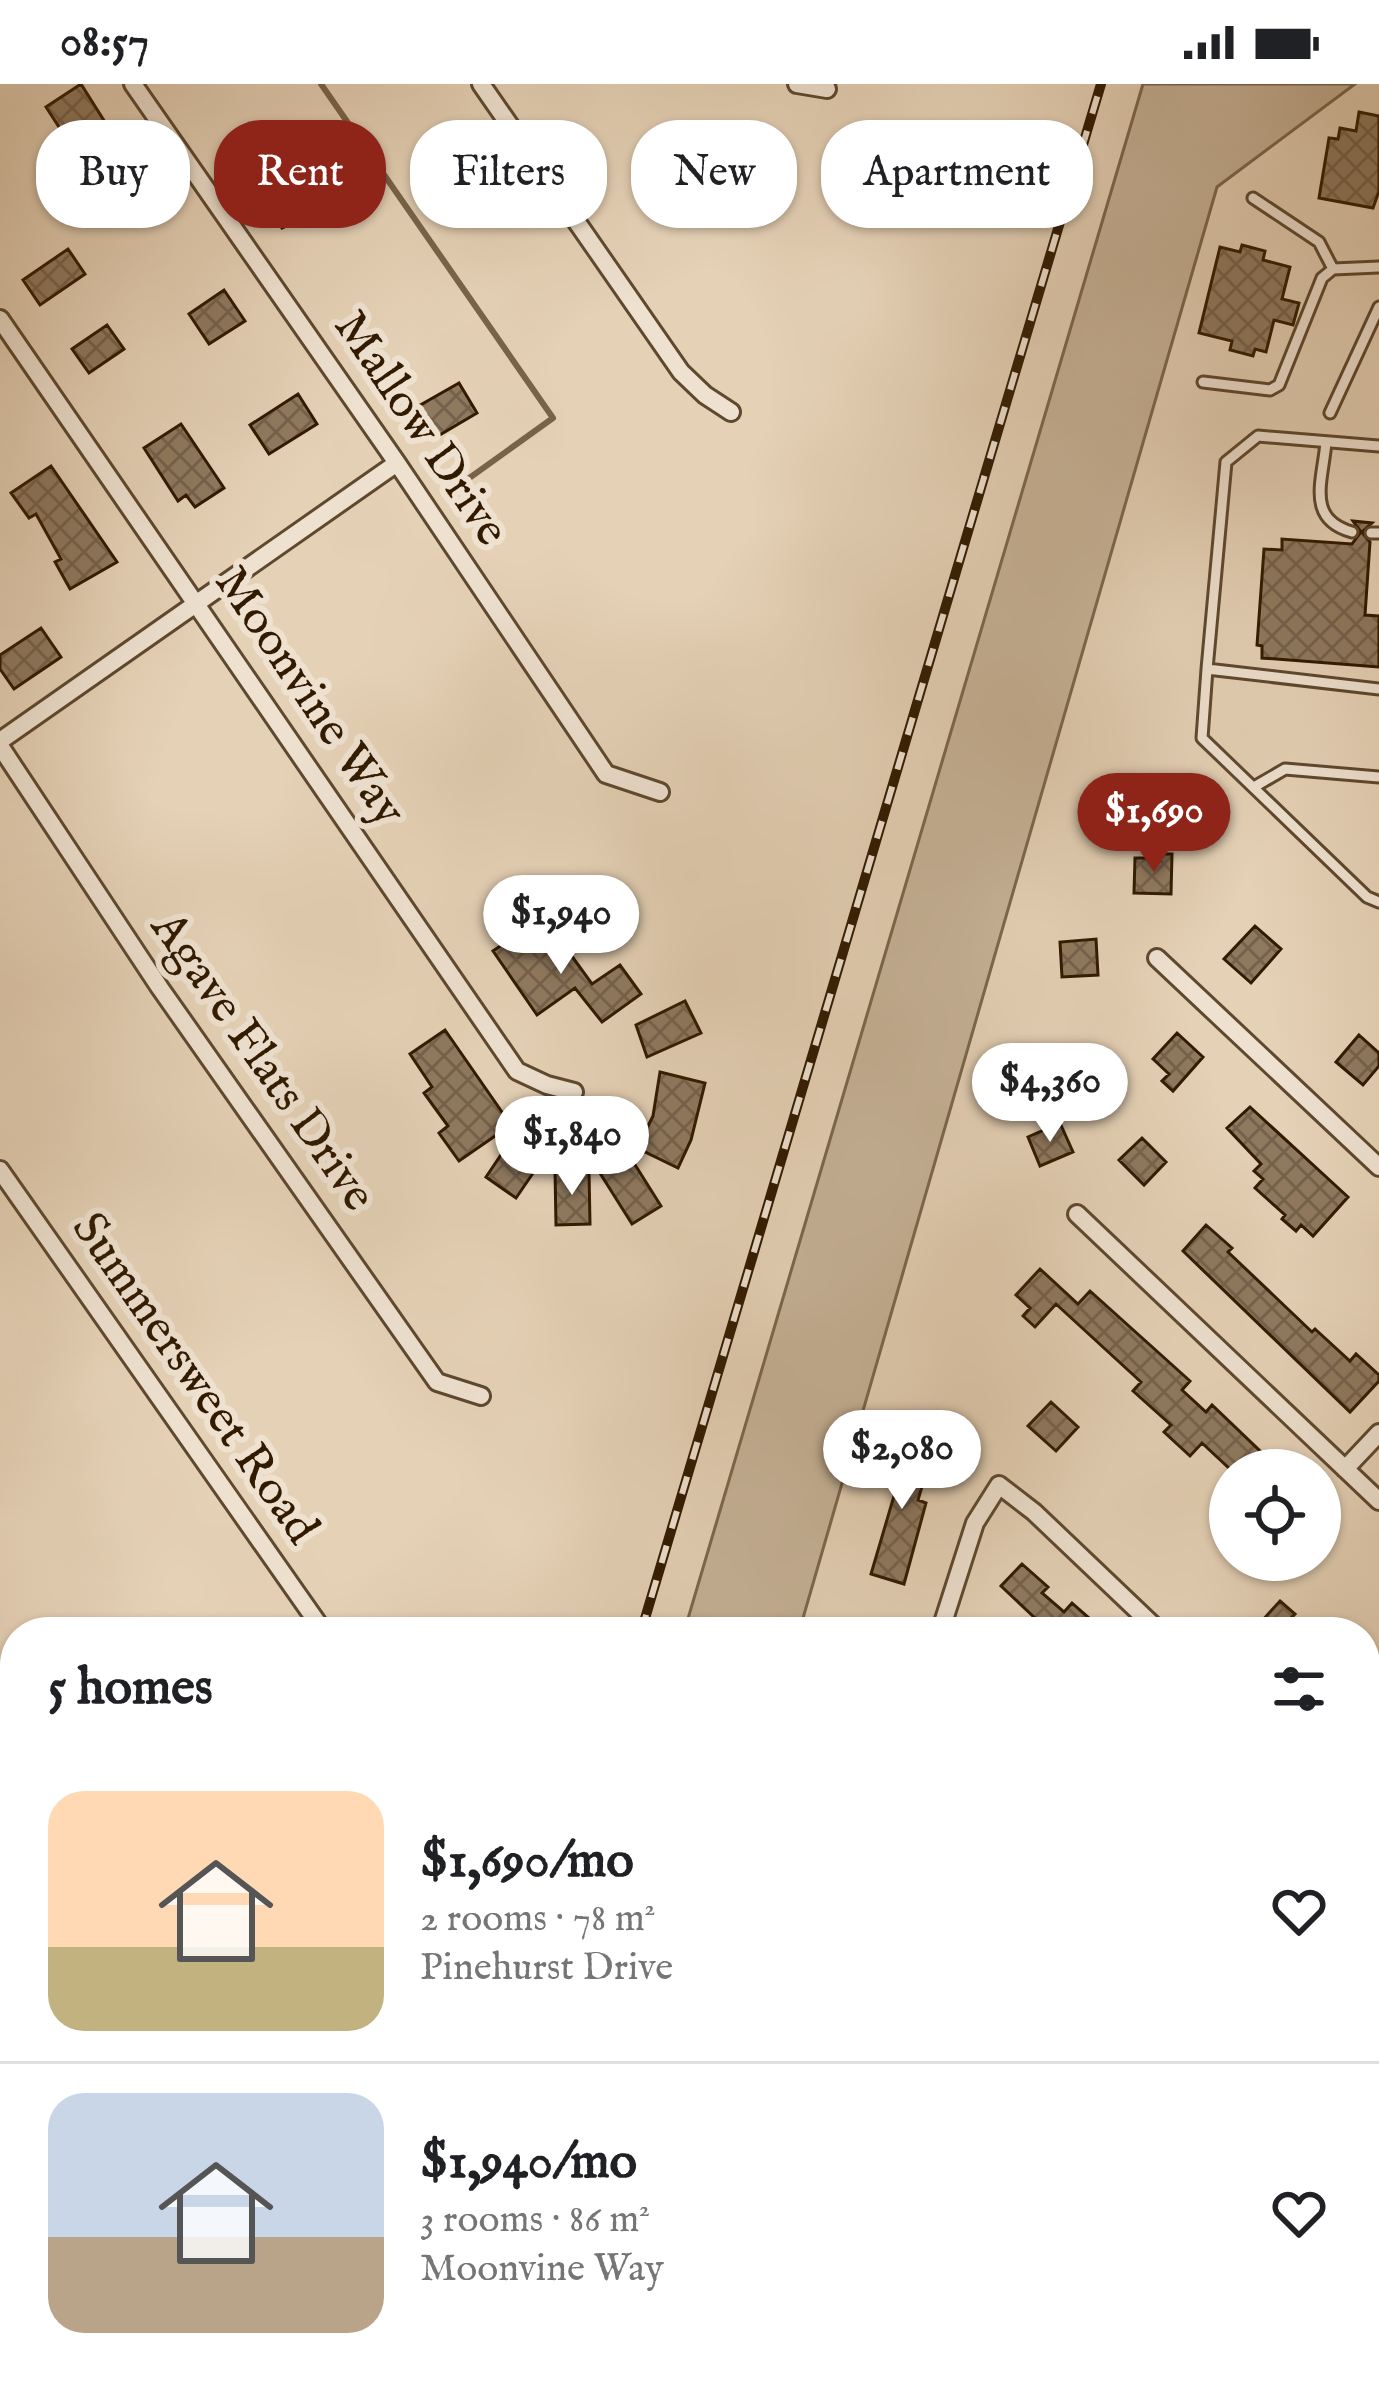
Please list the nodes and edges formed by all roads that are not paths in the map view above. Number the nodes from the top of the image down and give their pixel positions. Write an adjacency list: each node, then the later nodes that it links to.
1 (133, 84): 15 (street, Mallow Drive)
2 (481, 84): 11 (street)
3 (797, 84): 4 (street)
4 (827, 89)
5 (1253, 198): 7 (lane)
6 (1379, 267): 7 (lane)
7 (1333, 269): 10 (lane)
8 (1379, 307): 12 (lane)
9 (0, 319): 17 (street, Moonvine Way)
10 (1203, 382)
11 (731, 412)
12 (1330, 413)
13 (1326, 442): 14 (lane); 16 (lane); 18 (lane)
14 (1379, 446)
15 (398, 463): 17 (street); 23 (street, Mallow Drive)
16 (1352, 532)
17 (199, 603): 20 (street); 26 (street, Moonvine Way)
18 (1207, 669): 19 (lane); 22 (lane)
19 (1379, 689)
20 (0, 744): 30 (street, Agave Flats Drive)
21 (1379, 777): 22 (lane)
22 (1254, 787): 24 (lane)
23 (660, 792)
24 (1379, 902)
25 (1157, 958): 27 (street)
26 (574, 1092)
27 (1379, 1167)
28 (0, 1170): 34 (street, Summersweet Road)
29 (1076, 1214): 32 (street)
30 (482, 1396)
31 (1379, 1433): 32 (street)
32 (1345, 1469): 33 (street)
33 (1379, 1501)
34 (313, 1617)
35 (945, 1617): 36 (street)
36 (1144, 1617)

